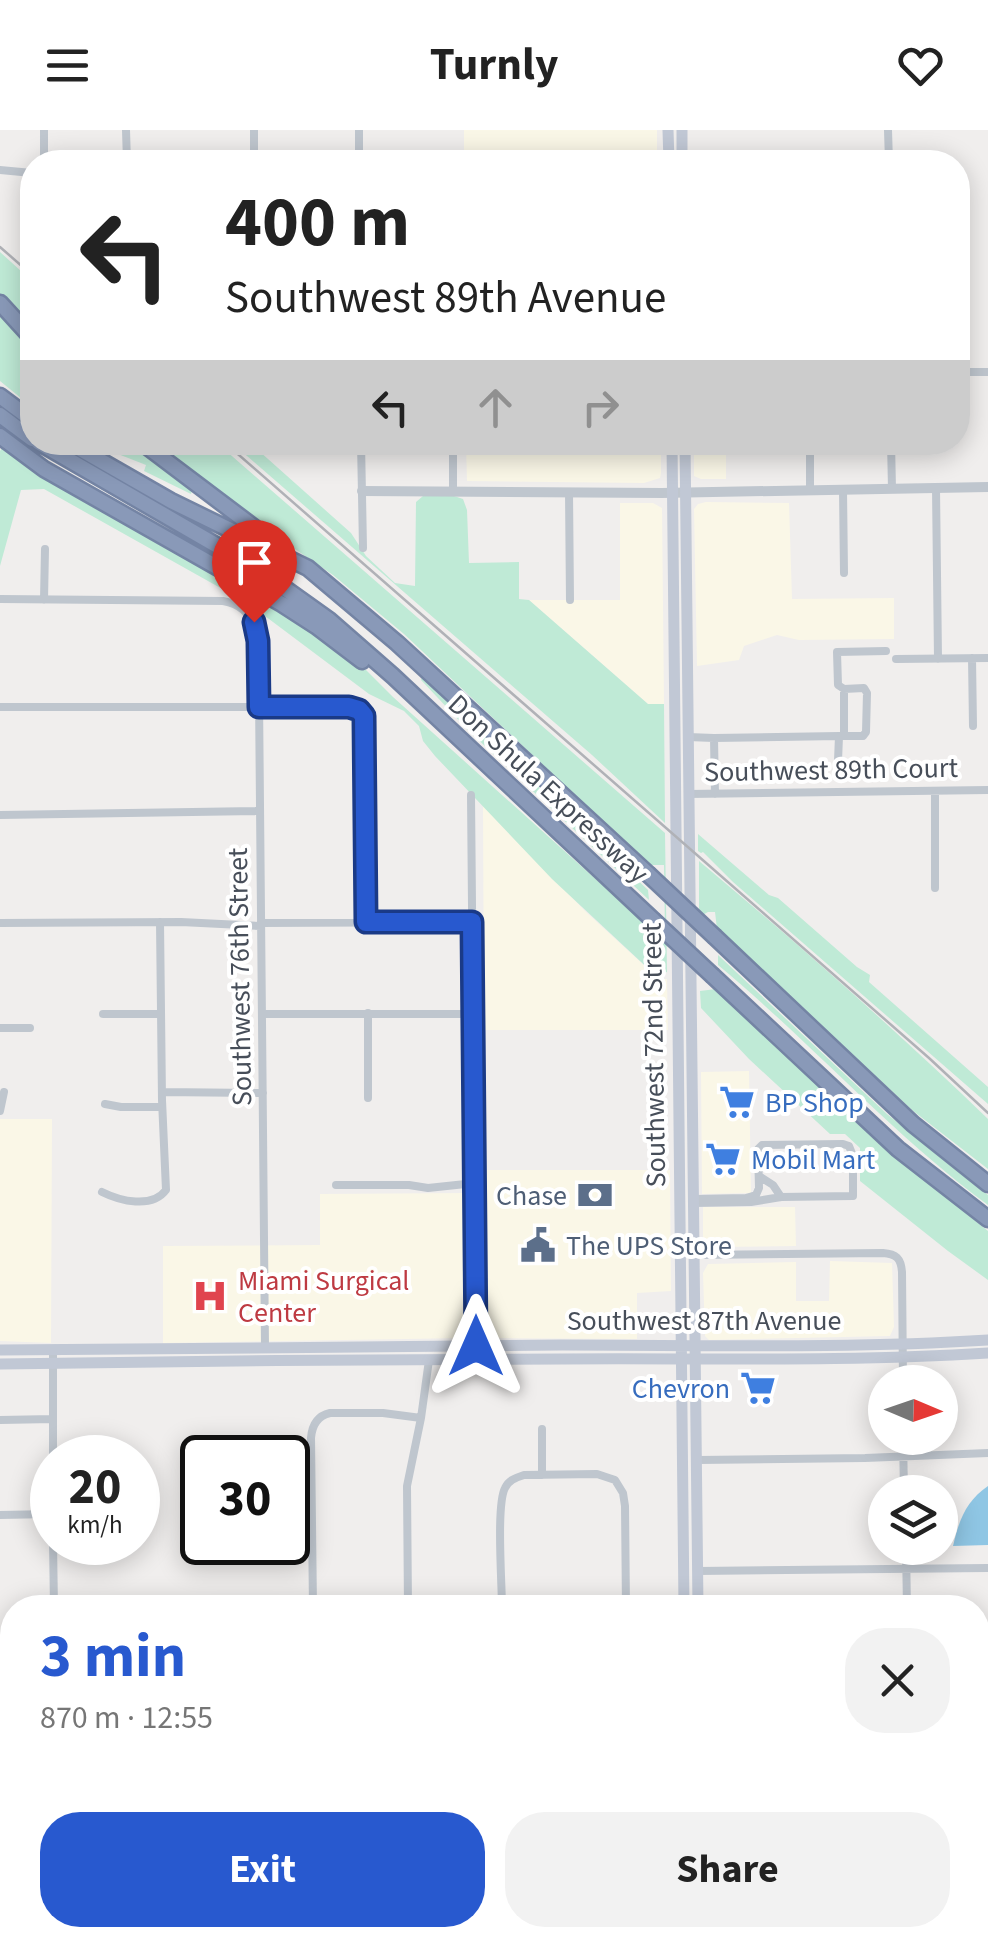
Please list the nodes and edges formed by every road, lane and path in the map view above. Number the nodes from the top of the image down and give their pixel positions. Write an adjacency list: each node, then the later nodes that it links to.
1 (0, 303): 2 (highway)
2 (20, 325)
3 (26, 455): 42 (highway)
4 (60, 455): 42 (highway, Don Shula Expressway)
5 (91, 455): 24 (highway, Don Shula Expressway)
6 (159, 455): 24 (highway)
7 (361, 455): 18 (street)
8 (453, 455): 19 (street)
9 (674, 455): 21 (main road, Southwest 72nd Street)
10 (683, 455): 21 (main road, Southwest 72nd Street)
11 (810, 455): 16 (street)
12 (891, 455): 15 (street)
13 (936, 488): 14 (street); 15 (street); 33 (street)
14 (988, 488)
15 (892, 489): 17 (street)
16 (810, 490): 17 (street); 21 (street)
17 (843, 490): 25 (street)
18 (362, 492): 19 (street); 22 (street)
19 (453, 492): 20 (street)
20 (568, 492): 21 (street); 28 (street)
21 (679, 492): 37 (main road, Southwest 72nd Street)
22 (362, 548)
23 (45, 549): 27 (street)
24 (308, 568): 77 (highway, Don Shula Expressway, bridge)
25 (844, 573)
26 (0, 600): 27 (street)
27 (44, 600): 36 (street, Southwest 76th Street)
28 (570, 600)
29 (886, 651): 34 (street)
30 (896, 658): 33 (street)
31 (972, 658): 32 (street); 33 (street); 38 (street)
32 (988, 658)
33 (938, 659)
34 (844, 689): 39 (street); 39 (street)
35 (0, 707): 36 (street)
36 (259, 707): 49 (street, Southwest 76th Street); 53 (street)
37 (682, 716): 40 (main road, Southwest 72nd Street); 46 (main road, Southwest 72nd Street)
38 (973, 726)
39 (842, 736): 41 (street); 43 (street)
40 (688, 737): 41 (street); 46 (main road, Southwest 72nd Street)
41 (714, 738): 47 (street)
42 (471, 749): 82 (highway, Don Shula Expressway, bridge)
43 (838, 761)
44 (988, 790): 45 (street, Southwest 89th Court)
45 (935, 791): 47 (street, Southwest 89th Court); 51 (street)
46 (682, 794): 47 (street, Southwest 89th Court); 64 (main road, Southwest 72nd Street); 65 (main road, Southwest 72nd Street)
47 (715, 794)
48 (470, 795): 54 (street)
49 (260, 811): 50 (street); 56 (street, Southwest 76th Street)
50 (0, 815)
51 (935, 888)
52 (160, 922): 55 (street); 56 (street); 59 (street)
53 (366, 922): 54 (street); 56 (street)
54 (472, 922): 61 (street)
55 (0, 923)
56 (261, 924): 60 (street, Southwest 76th Street)
57 (368, 1013): 60 (street); 61 (street); 69 (street)
58 (103, 1014): 59 (street)
59 (161, 1014): 67 (street)
60 (262, 1014): 68 (street, Southwest 76th Street)
61 (472, 1014): 76 (street)
62 (0, 1028): 63 (street)
63 (30, 1028)
64 (677, 1035): 65 (main road); 73 (main road, Southwest 72nd Street)
65 (691, 1036): 74 (main road, Southwest 72nd Street)
66 (4, 1092): 72 (street)
67 (162, 1092): 68 (street); 71 (street)
68 (263, 1092): 95 (street, Southwest 76th Street)
69 (368, 1098)
70 (105, 1104): 71 (street)
71 (162, 1107): 79 (street)
72 (0, 1111)
73 (679, 1150): 74 (main road); 83 (main road, Southwest 72nd Street)
74 (693, 1150): 81 (main road, Southwest 72nd Street)
75 (759, 1176): 80 (street); 80 (street); 81 (street)
76 (475, 1183): 78 (street); 88 (street)
77 (988, 1184)
78 (336, 1185)
79 (102, 1192)
80 (781, 1197): 81 (street)
81 (694, 1201): 83 (main road, Southwest 72nd Street)
82 (988, 1219)
83 (688, 1228): 84 (main road, Southwest 72nd Street); 92 (main road, Southwest 72nd Street)
84 (696, 1255): 90 (street); 93 (main road, Southwest 72nd Street)
85 (988, 1340): 90 (main road, Southwest 87th Avenue)
86 (354, 1346): 87 (main road, Southwest 87th Avenue); 95 (main road, Southwest 87th Avenue); 97 (main road)
87 (424, 1346): 88 (main road, Southwest 87th Avenue); 98 (main road)
88 (476, 1346): 91 (main road, Southwest 87th Avenue)
89 (0, 1350): 96 (main road, Southwest 87th Avenue)
90 (903, 1351): 93 (main road, Southwest 87th Avenue); 94 (main road, Southwest 87th Avenue); 100 (street)
91 (562, 1352): 92 (main road, Southwest 87th Avenue); 98 (main road, Southwest 87th Avenue)
92 (681, 1353): 93 (main road, Southwest 87th Avenue); 113 (main road, Southwest 72nd Street)
93 (697, 1353): 108 (main road, Southwest 72nd Street)
94 (988, 1353)
95 (265, 1354): 96 (main road, Southwest 87th Avenue); 97 (main road, Southwest 87th Avenue)
96 (53, 1357): 99 (main road, Southwest 87th Avenue); 101 (street)
97 (340, 1360): 98 (main road, Southwest 87th Avenue)
98 (429, 1360): 102 (street)
99 (0, 1364)
100 (903, 1365)
101 (53, 1418): 103 (street); 105 (street)
102 (421, 1418): 119 (street); 120 (street)
103 (0, 1420)
104 (542, 1430): 109 (street)
105 (53, 1435)
106 (988, 1453): 107 (street)
107 (904, 1457): 108 (street); 110 (street)
108 (698, 1460): 117 (main road, Southwest 72nd Street)
109 (542, 1475): 121 (street); 122 (street)
110 (904, 1475)
111 (30, 1514): 112 (street)
112 (0, 1515)
113 (683, 1534): 117 (main road); 123 (main road, Southwest 72nd Street)
114 (54, 1565): 118 (street)
115 (906, 1568): 116 (street); 117 (street); 125 (street)
116 (988, 1568)
117 (698, 1571): 124 (main road, Southwest 72nd Street)
118 (54, 1595)
119 (312, 1595)
120 (408, 1595)
121 (502, 1595)
122 (626, 1595)
123 (684, 1595)
124 (698, 1595)
125 (907, 1595)

